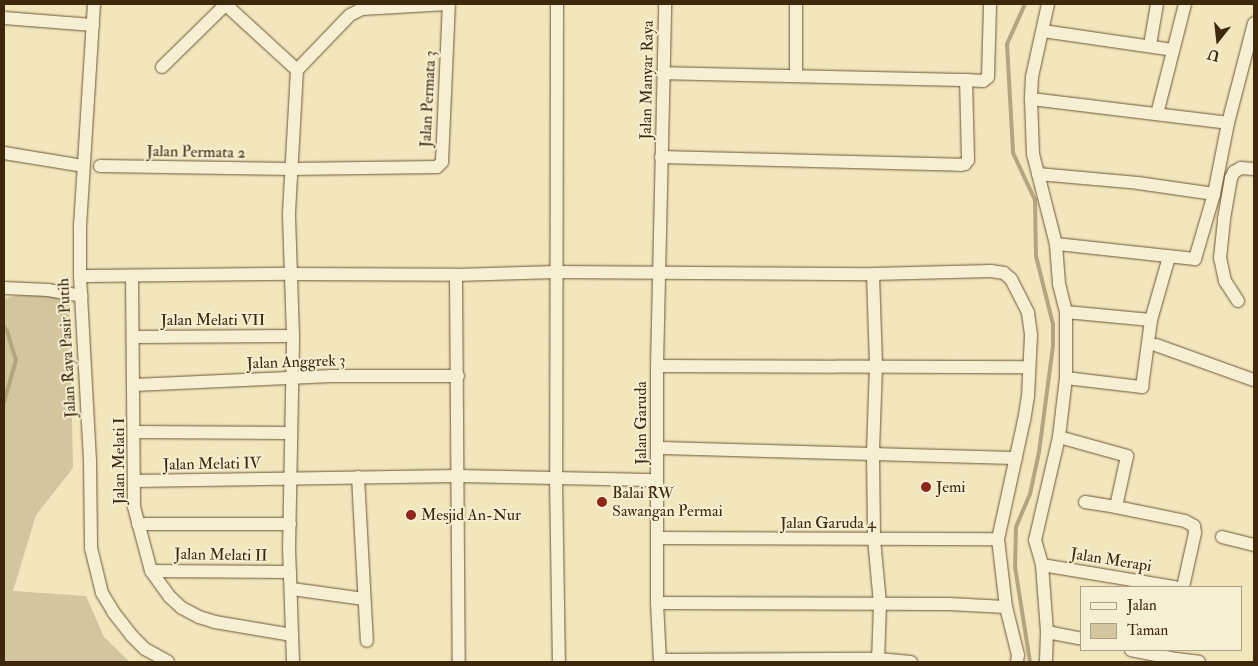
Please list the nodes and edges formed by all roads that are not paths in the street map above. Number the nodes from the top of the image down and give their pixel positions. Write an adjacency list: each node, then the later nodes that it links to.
1 (94, 4): 14 (street, Jalan Raya Pasir Putih)
2 (226, 4): 18 (street); 19 (street)
3 (448, 4): 11 (street); 30 (street, Jalan Permata 3)
4 (557, 4): 36 (street)
5 (665, 4): 20 (street, Jalan Manyar Raya)
6 (796, 4): 21 (street)
7 (990, 4): 22 (street)
8 (1048, 4): 15 (street)
9 (1157, 4): 16 (street)
10 (1185, 4): 17 (street)
11 (360, 7): 19 (street)
12 (4, 18): 14 (street)
13 (1254, 23): 25 (street)
14 (93, 25): 28 (street, Jalan Raya Pasir Putih)
15 (1043, 32): 16 (street); 23 (street)
16 (1150, 45): 17 (street)
17 (1173, 50): 24 (street)
18 (162, 67)
19 (296, 70): 30 (street)
20 (663, 73): 21 (street); 27 (street, Jalan Manyar Raya)
21 (796, 76): 22 (street)
22 (966, 80): 27 (street)
23 (1031, 100): 24 (street); 32 (street)
24 (1157, 114): 25 (street)
25 (1228, 123): 33 (street)
26 (4, 152): 28 (street)
27 (661, 157): 38 (street, Jalan Manyar Raya)
28 (83, 166): 44 (street, Jalan Raya Pasir Putih)
29 (100, 166): 30 (street, Jalan Permata 2)
30 (291, 169): 37 (street)
31 (1254, 169): 45 (street)
32 (1038, 174): 33 (street); 34 (street)
33 (1214, 194): 35 (street)
34 (1056, 244): 35 (street); 46 (street)
35 (1169, 257): 47 (street)
36 (556, 272): 38 (street); 40 (street); 67 (street)
37 (290, 274): 40 (street); 42 (street); 48 (street)
38 (658, 274): 39 (street); 51 (street, Jalan Garuda)
39 (873, 274): 52 (street); 53 (street)
40 (456, 275): 54 (street)
41 (87, 276): 42 (street)
42 (132, 276): 49 (street, Jalan Melati I)
43 (4, 288): 44 (street)
44 (81, 296): 97 (street, Jalan Raya Pasir Putih)
45 (1238, 301)
46 (1066, 312): 47 (street); 55 (street)
47 (1151, 320): 55 (street)
48 (293, 336): 49 (street, Jalan Melati VII); 56 (street)
49 (133, 337): 58 (street, Jalan Melati I)
50 (1156, 345): 57 (street)
51 (657, 366): 52 (street); 62 (street, Jalan Garuda)
52 (876, 366): 53 (street); 63 (street)
53 (1028, 367): 64 (street)
54 (458, 376): 56 (street, Jalan Anggrek 3); 65 (street)
55 (1066, 378): 61 (street)
56 (293, 379): 58 (street, Jalan Anggrek 3); 60 (street)
57 (1254, 380)
58 (134, 385): 59 (street, Jalan Melati I)
59 (134, 432): 60 (street); 70 (street, Jalan Melati I)
60 (291, 433): 68 (street)
61 (1059, 437): 72 (street); 80 (street)
62 (658, 448): 63 (street); 69 (street, Jalan Garuda)
63 (873, 453): 64 (street); 77 (street)
64 (1016, 458): 78 (street)
65 (458, 476): 66 (street, Jalan Melati IV); 67 (street, Jalan Melati IV); 99 (street)
66 (358, 477): 68 (street, Jalan Melati IV); 86 (street)
67 (556, 478): 69 (street, Jalan Melati IV); 100 (street)
68 (291, 479): 70 (street, Jalan Melati IV); 74 (street)
69 (657, 480): 76 (street, Jalan Garuda)
70 (134, 482): 73 (street, Jalan Melati I)
71 (1084, 502): 72 (street)
72 (1116, 507): 84 (street)
73 (138, 524): 74 (street); 81 (street, Jalan Melati I)
74 (290, 524): 82 (street)
75 (1222, 537): 79 (street)
76 (658, 538): 77 (street, Jalan Garuda 4); 87 (street, Jalan Garuda)
77 (874, 538): 78 (street, Jalan Garuda 4); 88 (street)
78 (998, 539): 89 (street)
79 (1254, 545)
80 (1042, 566): 83 (street, Jalan Merapi); 90 (street)
81 (150, 571): 82 (street, Jalan Melati II); 91 (street, Jalan Melati I)
82 (290, 572): 85 (street)
83 (1169, 586)
84 (1183, 586)
85 (292, 589): 86 (street); 91 (street)
86 (364, 599): 93 (street)
87 (657, 603): 88 (street); 95 (street, Jalan Garuda)
88 (880, 604): 89 (street); 96 (street)
89 (1006, 607): 102 (street)
90 (1048, 632): 92 (street); 103 (street)
91 (292, 635): 98 (street)
92 (1080, 639)
93 (367, 641)
94 (1136, 651): 104 (street)
95 (660, 661): 96 (street)
96 (878, 661): 101 (street)
97 (168, 662)
98 (293, 662)
99 (459, 662)
100 (559, 662)
101 (911, 662)
102 (1017, 662)
103 (1046, 662)
104 (1199, 662)

